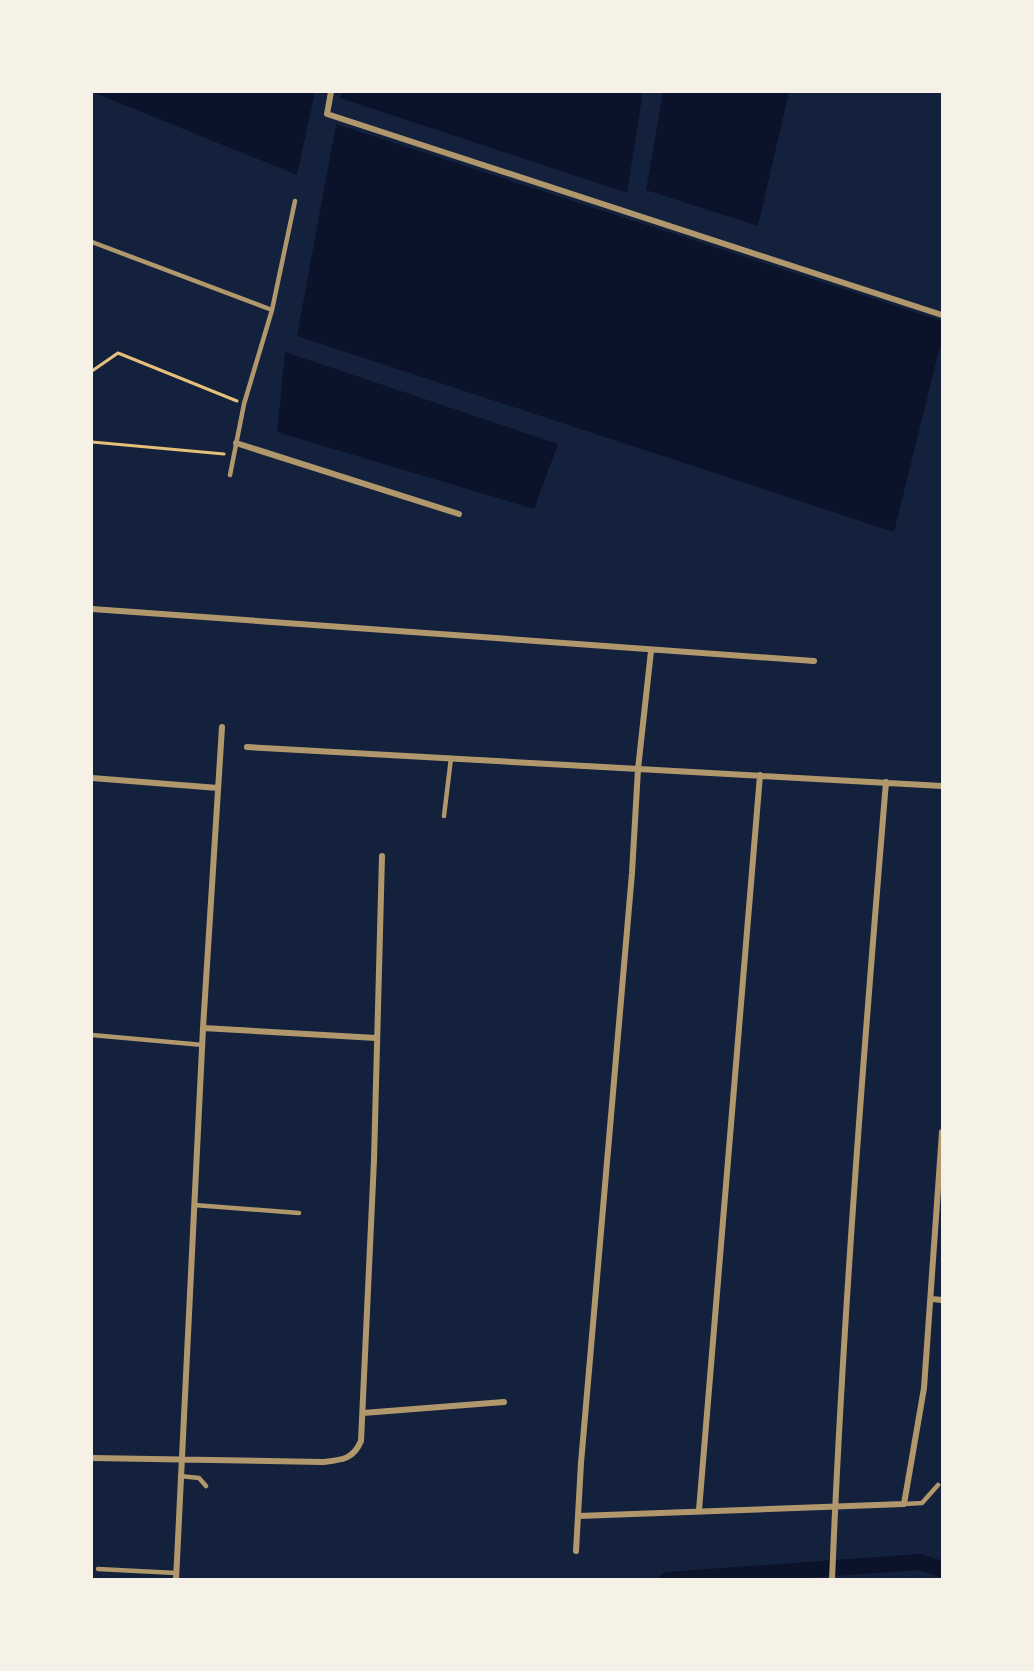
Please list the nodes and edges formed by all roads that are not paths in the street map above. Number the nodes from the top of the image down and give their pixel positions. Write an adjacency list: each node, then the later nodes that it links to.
1 (332, 92): 5 (street)
2 (295, 201): 4 (lane)
3 (92, 242): 4 (lane)
4 (272, 310): 6 (lane)
5 (942, 315)
6 (236, 443): 7 (lane); 8 (street)
7 (230, 475)
8 (459, 514)
9 (92, 609): 10 (street)
10 (651, 651): 11 (street); 15 (street)
11 (814, 661)
12 (222, 727): 20 (street)
13 (248, 747): 14 (street)
14 (451, 758): 15 (street); 21 (lane)
15 (638, 769): 16 (street); 43 (street)
16 (760, 775): 18 (street); 42 (street)
17 (92, 778): 20 (street)
18 (886, 782): 19 (street); 41 (street)
19 (942, 786)
20 (218, 788): 23 (street)
21 (444, 816)
22 (381, 856): 25 (street)
23 (203, 1028): 25 (street); 26 (street)
24 (92, 1035): 26 (lane)
25 (376, 1038): 34 (street)
26 (202, 1045): 29 (street)
27 (942, 1132): 28 (street)
28 (940, 1199): 31 (street)
29 (194, 1205): 30 (lane); 36 (street)
30 (299, 1213)
31 (932, 1299): 32 (street); 40 (street)
32 (942, 1300)
33 (504, 1402): 34 (street)
34 (363, 1413): 36 (street)
35 (92, 1458): 36 (street)
36 (181, 1459): 37 (street)
37 (180, 1476): 39 (lane); 46 (street)
38 (938, 1485): 40 (lane)
39 (206, 1486)
40 (904, 1504): 41 (street)
41 (833, 1508): 42 (street); 47 (street)
42 (699, 1510): 43 (street)
43 (578, 1516): 44 (street)
44 (576, 1551)
45 (98, 1569): 46 (lane)
46 (176, 1576)
47 (832, 1580)

